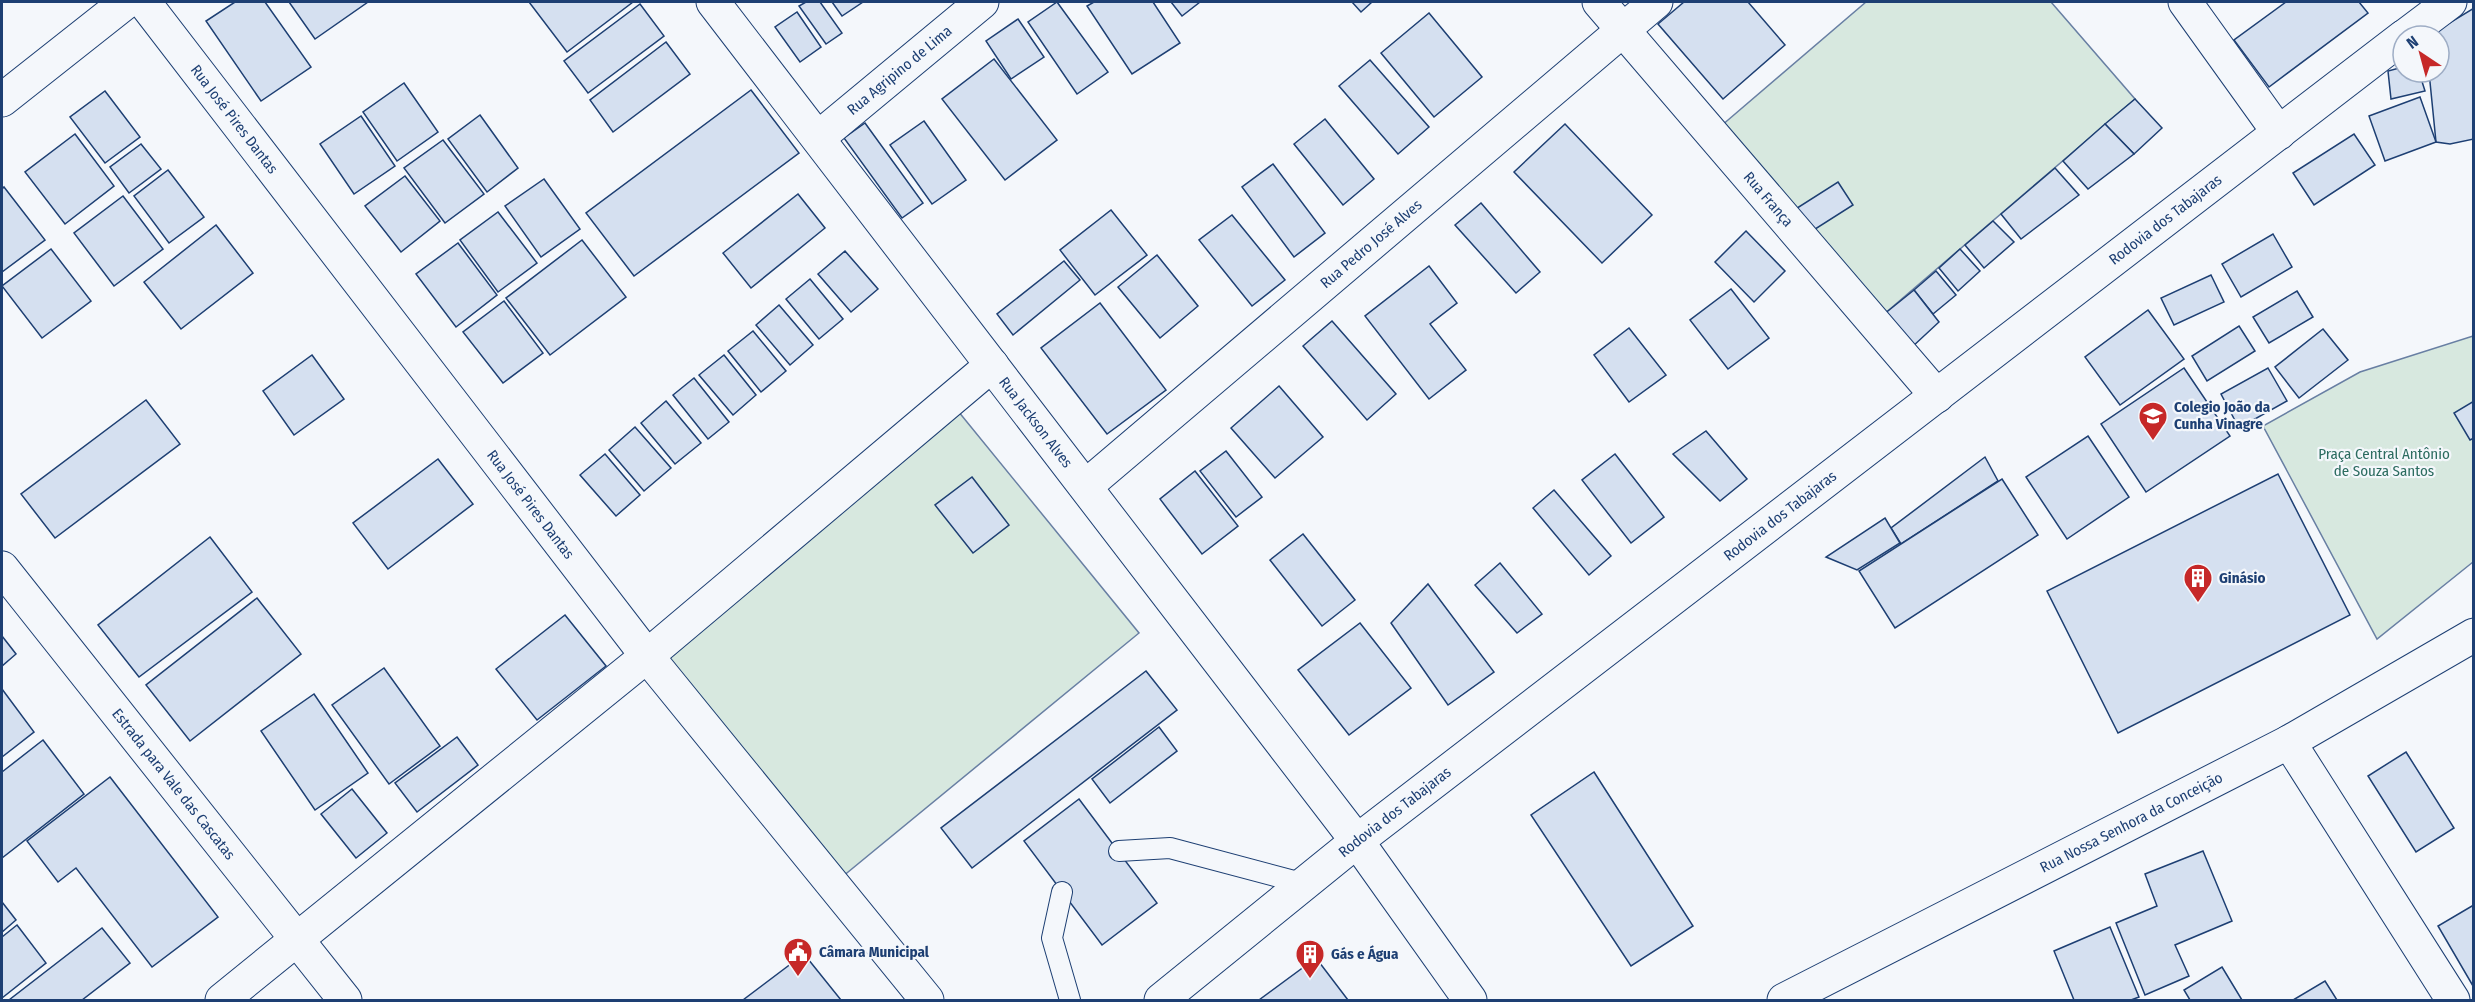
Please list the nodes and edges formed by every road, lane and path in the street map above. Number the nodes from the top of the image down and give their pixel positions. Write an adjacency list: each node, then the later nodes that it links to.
1 (126, 2): 12 (street)
2 (144, 2): 20 (street, Rua José Pires Dantas)
3 (713, 2): 14 (street, Rua Jackson Alves)
4 (982, 2): 14 (street, Rua Agripino de Lima)
5 (1599, 2): 10 (street, Rua França)
6 (1656, 2): 10 (street, Rua Pedro José Alves)
7 (2185, 2): 13 (street)
8 (2450, 2): 9 (street, Rodovia dos Tabajaras)
9 (2421, 24)
10 (1624, 30): 16 (street, Rua França); 17 (street, Rua Pedro José Alves)
11 (2391, 47): 13 (street, Rodovia dos Tabajaras)
12 (2, 100)
13 (2279, 133): 16 (street, Rodovia dos Tabajaras)
14 (818, 138): 15 (street, Rua Jackson Alves)
15 (992, 365): 17 (street, Rua Jackson Alves); 20 (street)
16 (1937, 396): 22 (street, Rodovia dos Tabajaras)
17 (1086, 486): 22 (street, Rua Jackson Alves)
18 (2, 568): 26 (street, Estrada para Vale das Cascatas)
19 (2474, 635): 21 (street, Rua Nossa Senhora da Conceição)
20 (647, 656): 26 (street); 29 (street, Rua José Pires Dantas)
21 (2289, 742): 33 (street, Rua Nossa Senhora da Conceição); 34 (street)
22 (1357, 841): 24 (street, Rodovia dos Tabajaras); 32 (street, Rua Jackson Alves)
23 (1119, 851): 24 (lane)
24 (1305, 884): 31 (street, Rodovia dos Tabajaras)
25 (1062, 892): 30 (lane)
26 (299, 940): 27 (street); 28 (street, Estrada para Vale das Cascatas)
27 (222, 1000)
28 (345, 1000)
29 (927, 1000)
30 (1070, 1000)
31 (1161, 1000)
32 (1470, 1000)
33 (1784, 1000)
34 (2453, 1000)

